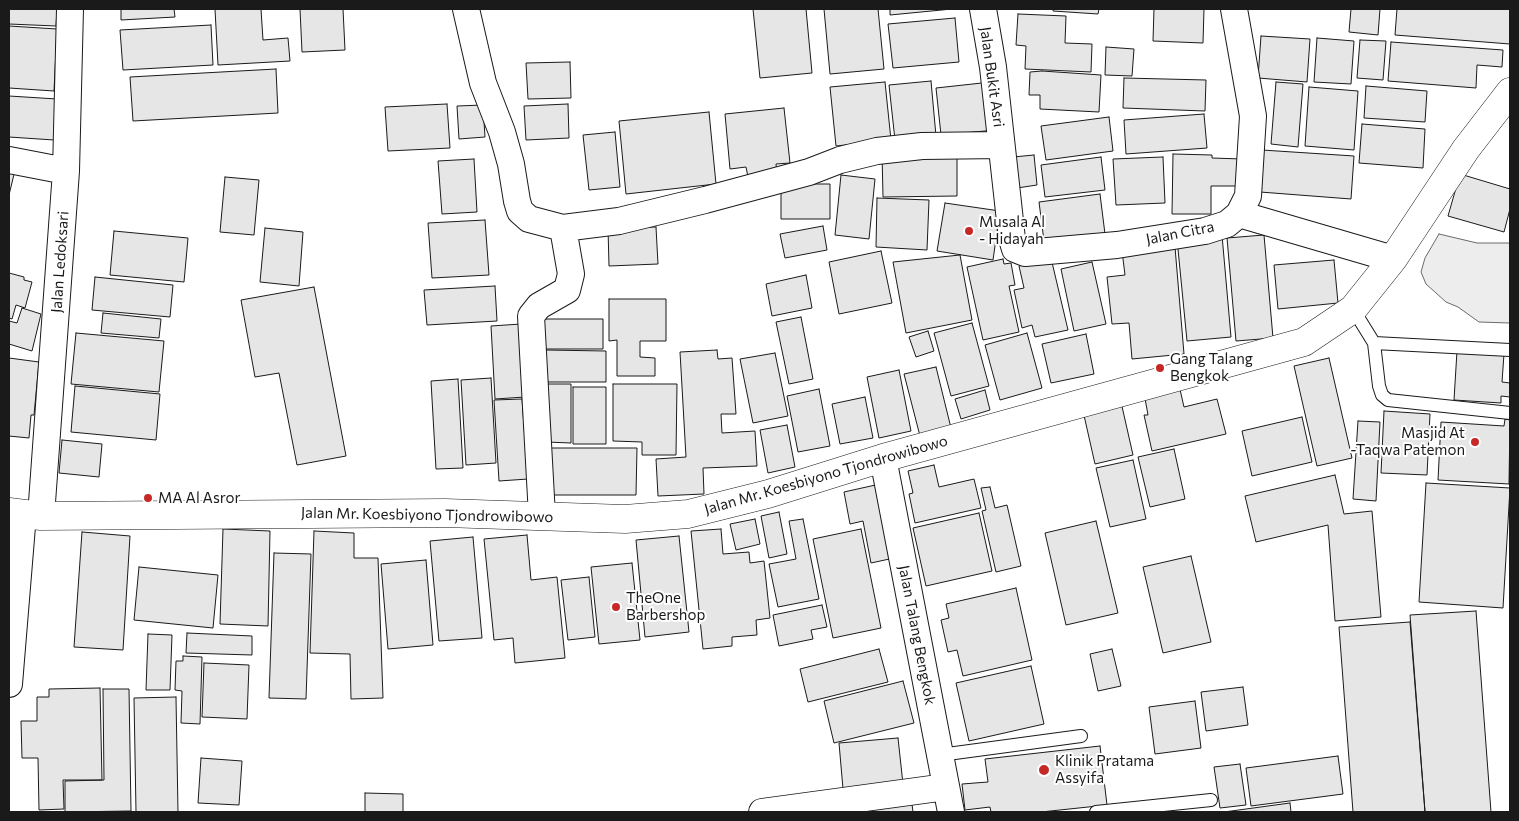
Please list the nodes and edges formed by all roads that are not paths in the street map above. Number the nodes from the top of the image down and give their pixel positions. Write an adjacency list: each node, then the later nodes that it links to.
1 (70, 9): 8 (street, Jalan Ledoksari)
2 (466, 9): 10 (street)
3 (983, 9): 6 (street, Jalan Bukit Asri)
4 (1234, 9): 9 (street)
5 (1510, 92): 11 (main road, Jalan Mr. Koesbiyono Tjondrowibowo)
6 (1001, 145): 9 (street, Jalan Citra); 10 (street)
7 (9, 160): 8 (street)
8 (66, 171): 17 (street, Jalan Ledoksari)
9 (1239, 214): 11 (street)
10 (563, 228): 18 (street)
11 (1393, 259): 12 (main road, Jalan Mr. Koesbiyono Tjondrowibowo)
12 (1353, 309): 13 (lane); 16 (main road, Jalan Mr. Koesbiyono Tjondrowibowo)
13 (1374, 343): 14 (lane); 15 (lane)
14 (1510, 350)
15 (1510, 413)
16 (883, 458): 18 (main road, Jalan Mr. Koesbiyono Tjondrowibowo); 21 (street, Jalan Talang Bengkok)
17 (24, 514): 18 (main road, Jalan Mr. Koesbiyono Tjondrowibowo); 19 (street, Jalan Ledoksari)
18 (542, 516)
19 (9, 684)
20 (1081, 736): 21 (lane)
21 (940, 755): 22 (street, Jalan Talang Bengkok)
22 (946, 787): 24 (street); 25 (street, Jalan Talang Bengkok)
23 (1211, 800): 26 (lane)
24 (762, 812)
25 (951, 812)
26 (1096, 812)

